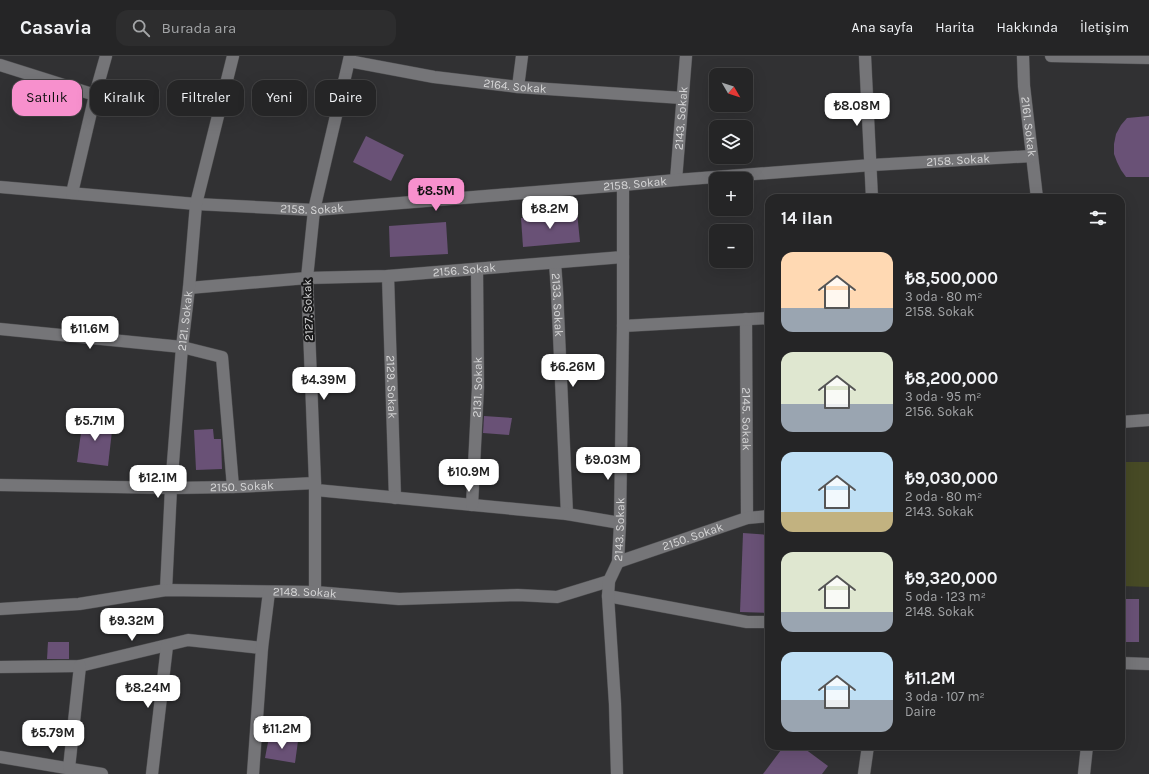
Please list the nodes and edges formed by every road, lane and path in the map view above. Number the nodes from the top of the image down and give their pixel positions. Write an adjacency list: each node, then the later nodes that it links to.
1 (106, 56): 11 (street)
2 (233, 56): 24 (street, 2121. Sokak)
3 (522, 56): 12 (street)
4 (686, 56): 14 (street, 2143. Sokak)
5 (865, 56): 17 (street)
6 (1023, 56): 16 (street, 2161. Sokak)
7 (1051, 56): 9 (street)
8 (349, 58): 12 (street, 2164. Sokak); 25 (street, 2127. Sokak)
9 (1149, 58)
10 (0, 65): 13 (street)
11 (99, 80)
12 (518, 87): 14 (street, 2164. Sokak)
13 (90, 94)
14 (682, 98): 18 (street, 2143. Sokak)
15 (90, 113): 21 (street)
16 (1032, 156): 17 (street, 2158. Sokak); 23 (street, 2161. Sokak)
17 (872, 165): 18 (street, 2158. Sokak); 22 (street)
18 (676, 180): 19 (street, 2158. Sokak)
19 (623, 185): 25 (street, 2158. Sokak); 26 (street, 2143. Sokak)
20 (0, 187): 21 (street, 2158. Sokak)
21 (72, 193): 24 (street, 2158. Sokak)
22 (872, 194)
23 (1037, 194)
24 (196, 204): 25 (street, 2158. Sokak); 31 (street, 2121. Sokak)
25 (314, 210): 30 (street, 2127. Sokak)
26 (623, 257): 27 (street, 2156. Sokak); 34 (street, 2143. Sokak)
27 (554, 263): 28 (street, 2156. Sokak); 45 (street, 2133. Sokak)
28 (477, 269): 29 (street, 2156. Sokak); 44 (street, 2131. Sokak)
29 (388, 276): 30 (street, 2156. Sokak); 43 (street, 2129. Sokak)
30 (307, 278): 31 (street, 2156. Sokak); 41 (street, 2127. Sokak)
31 (189, 288): 36 (street, 2121. Sokak)
32 (765, 318): 33 (street)
33 (746, 319): 34 (street); 47 (street, 2145. Sokak)
34 (623, 326): 48 (street, 2143. Sokak)
35 (0, 329): 36 (street)
36 (182, 347): 40 (street); 42 (street, 2121. Sokak)
37 (1149, 420): 38 (street)
38 (1125, 422)
39 (0, 485): 42 (street, 2150. Sokak)
40 (233, 487): 41 (street, 2150. Sokak); 42 (street, 2150. Sokak)
41 (316, 487): 43 (street, 2150. Sokak); 53 (street, 2127. Sokak)
42 (171, 488): 51 (street, 2121. Sokak)
43 (395, 498): 44 (street, 2150. Sokak)
44 (472, 505): 45 (street, 2150. Sokak)
45 (567, 514): 48 (street, 2150. Sokak)
46 (765, 516): 47 (street, 2150. Sokak)
47 (747, 518): 49 (street, 2150. Sokak)
48 (620, 523): 49 (street, 2143. Sokak)
49 (618, 562): 50 (street, 2143. Sokak)
50 (609, 581): 53 (street, 2148. Sokak); 54 (street, 2143. Sokak)
51 (166, 590): 52 (street, 2148. Sokak); 55 (street, 2148. Sokak)
52 (269, 592): 53 (street, 2148. Sokak); 58 (street)
53 (315, 592)
54 (608, 596): 56 (street); 70 (street, 2143. Sokak)
55 (0, 609)
56 (765, 622)
57 (167, 646): 58 (street); 61 (street); 68 (street)
58 (262, 648): 69 (street)
59 (1125, 663): 60 (street)
60 (1149, 664)
61 (80, 666): 62 (street); 66 (street)
62 (0, 667)
63 (867, 750): 71 (street)
64 (1087, 750): 72 (street)
65 (0, 757): 66 (street)
66 (69, 768): 67 (street)
67 (102, 774)
68 (152, 774)
69 (253, 774)
70 (617, 774)
71 (864, 774)
72 (1084, 774)

